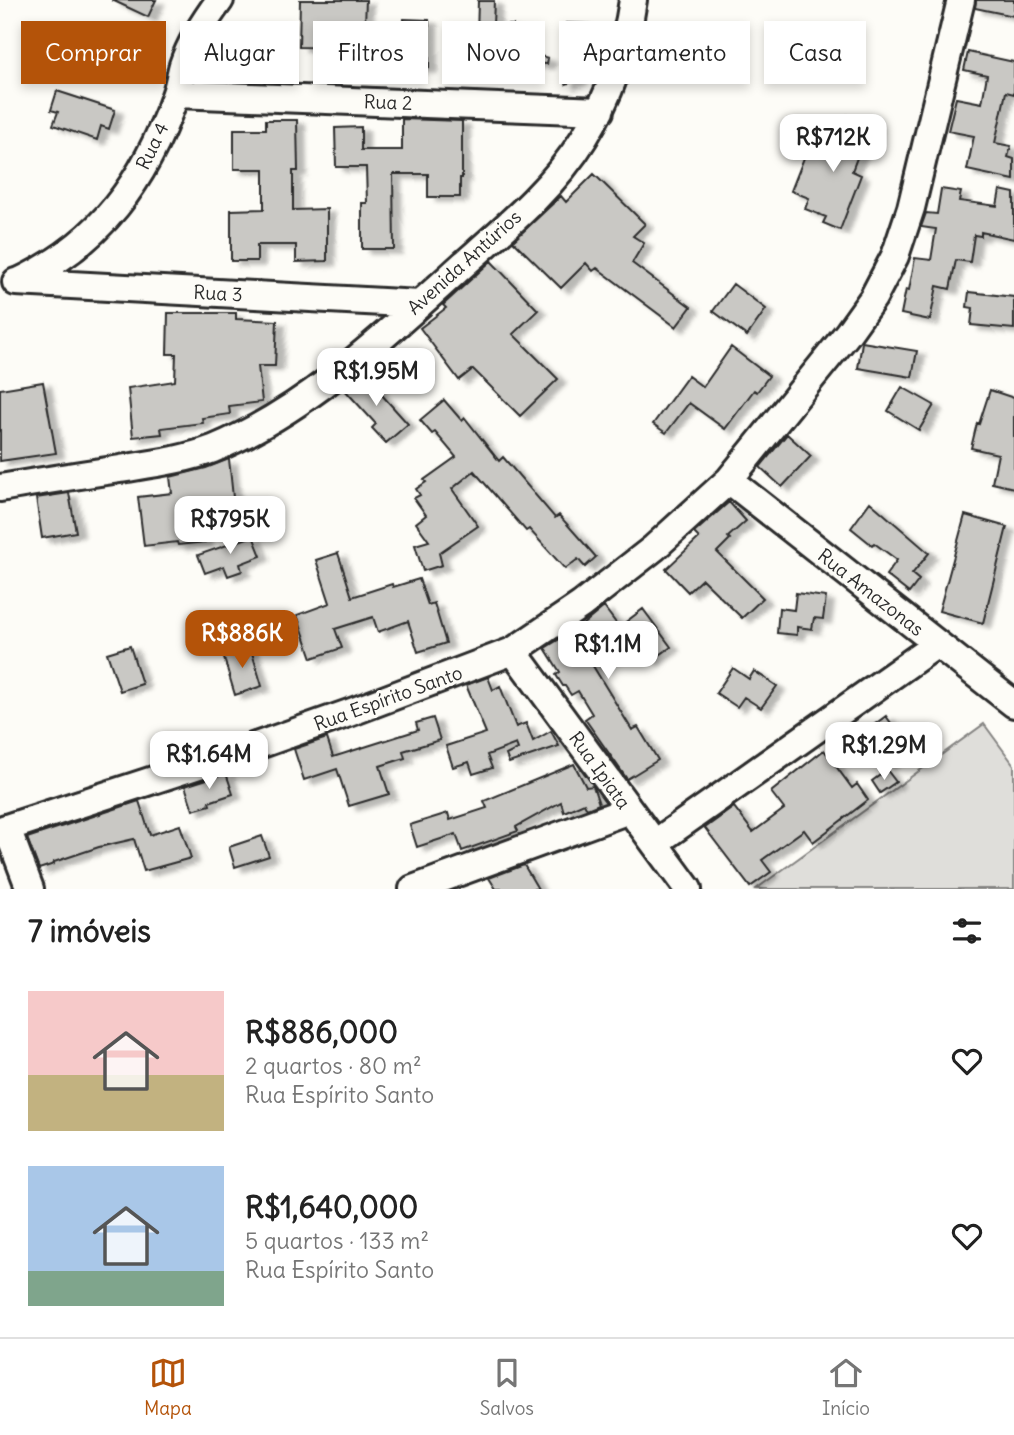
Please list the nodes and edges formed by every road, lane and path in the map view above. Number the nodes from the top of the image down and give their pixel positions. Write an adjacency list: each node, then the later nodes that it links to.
1 (220, 0): 4 (street, Rua 4)
2 (634, 0): 5 (street, Avenida Antúrios)
3 (961, 0): 9 (street, Rua Espírito Santo)
4 (176, 94): 5 (street, Rua 2); 6 (street, Rua 4)
5 (600, 111): 8 (street, Avenida Antúrios)
6 (47, 268): 7 (street, Rua 3)
7 (8, 285): 8 (street, Rua 3)
8 (420, 304): 10 (street, Avenida Antúrios)
9 (729, 480): 11 (street, Rua Amazonas); 12 (street, Rua Espírito Santo)
10 (0, 488)
11 (937, 644): 13 (street, Rua Amazonas); 16 (street)
12 (513, 651): 14 (street, Rua Ipiata); 15 (street, Rua Espírito Santo)
13 (1013, 698)
14 (629, 810): 16 (street, Rua Ipiata); 18 (street)
15 (4, 829): 17 (street)
16 (655, 844): 19 (street, Rua Ipiata)
17 (30, 889)
18 (413, 889)
19 (688, 889)

